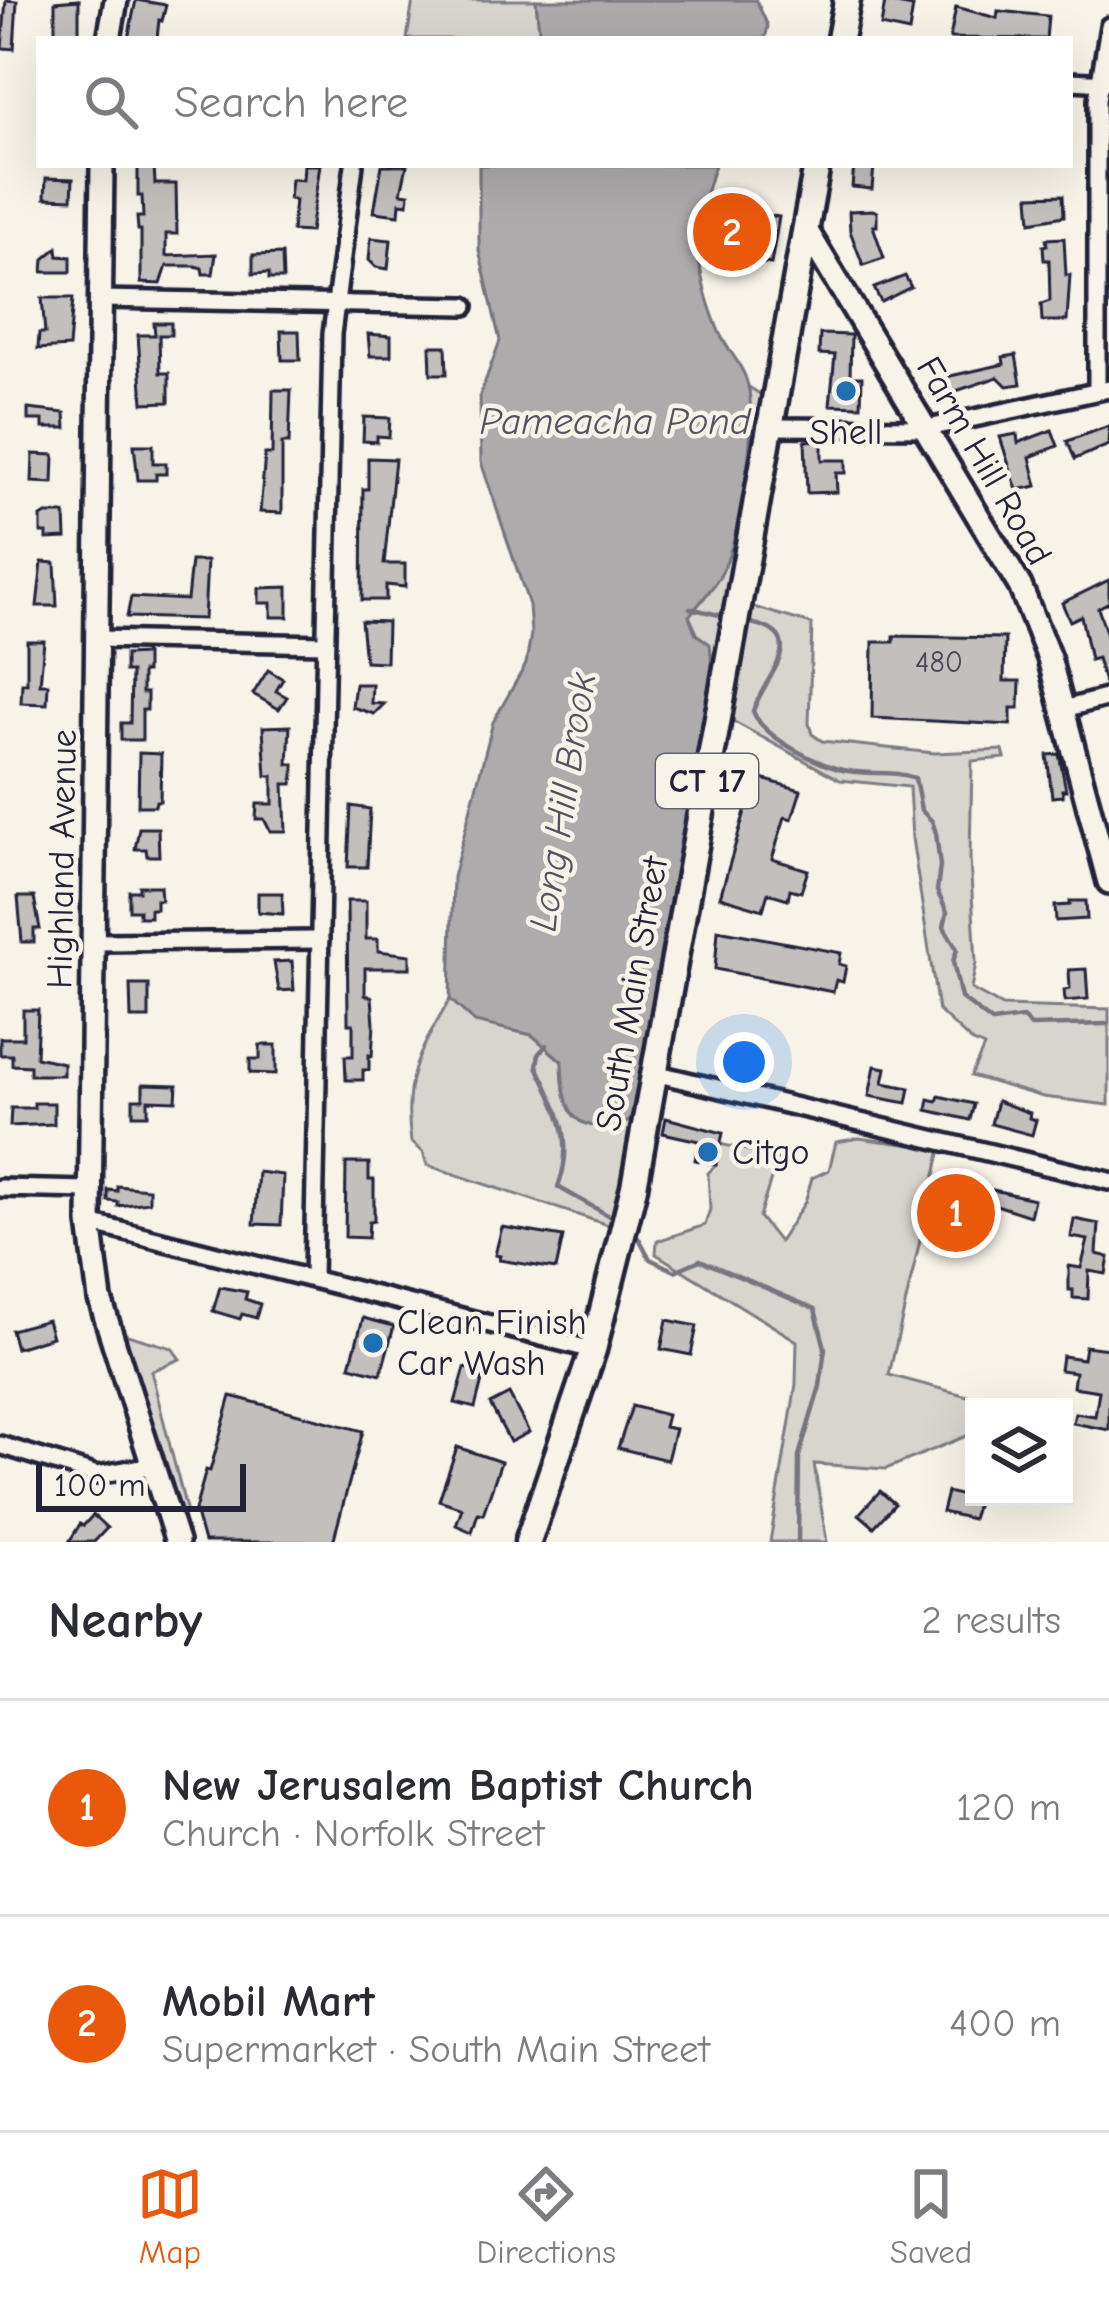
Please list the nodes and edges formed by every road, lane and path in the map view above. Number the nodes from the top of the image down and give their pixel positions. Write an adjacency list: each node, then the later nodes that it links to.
1 (116, 0): 4 (street)
2 (847, 0): 5 (main road)
3 (1109, 26): 7 (street)
4 (110, 36)
5 (841, 36)
6 (1073, 81): 7 (street)
7 (1105, 83): 15 (street)
8 (102, 168): 12 (street, Highland Avenue)
9 (354, 168): 13 (street)
10 (816, 168): 11 (main road, South Main Street / CT 17)
11 (806, 228): 16 (main road, South Main Street / CT 17); 17 (street, Farm Hill Road)
12 (100, 299): 13 (street); 18 (street, Highland Avenue)
13 (334, 305): 14 (street); 19 (street)
14 (465, 306)
15 (1103, 390): 17 (street)
16 (771, 427): 17 (street); 26 (main road, South Main Street / CT 17)
17 (928, 428): 21 (street, Farm Hill Road)
18 (98, 639): 19 (street); 25 (street, Highland Avenue)
19 (325, 644): 24 (street)
20 (1109, 697): 21 (street)
21 (1064, 710): 22 (street, Farm Hill Road)
22 (1105, 842): 23 (street, Farm Hill Road)
23 (1109, 882)
24 (320, 940): 25 (street); 31 (street)
25 (94, 942): 29 (street, Highland Avenue)
26 (654, 1073): 27 (street); 32 (main road, South Main Street / CT 17)
27 (1109, 1181)
28 (0, 1188): 29 (street)
29 (89, 1190): 30 (street, Highland Avenue)
30 (90, 1223): 31 (street); 34 (street, Highland Avenue)
31 (313, 1278): 32 (street)
32 (593, 1350): 36 (main road, South Main Street / CT 17)
33 (0, 1445): 34 (street)
34 (154, 1465): 35 (street, Highland Avenue)
35 (177, 1542)
36 (528, 1542)

